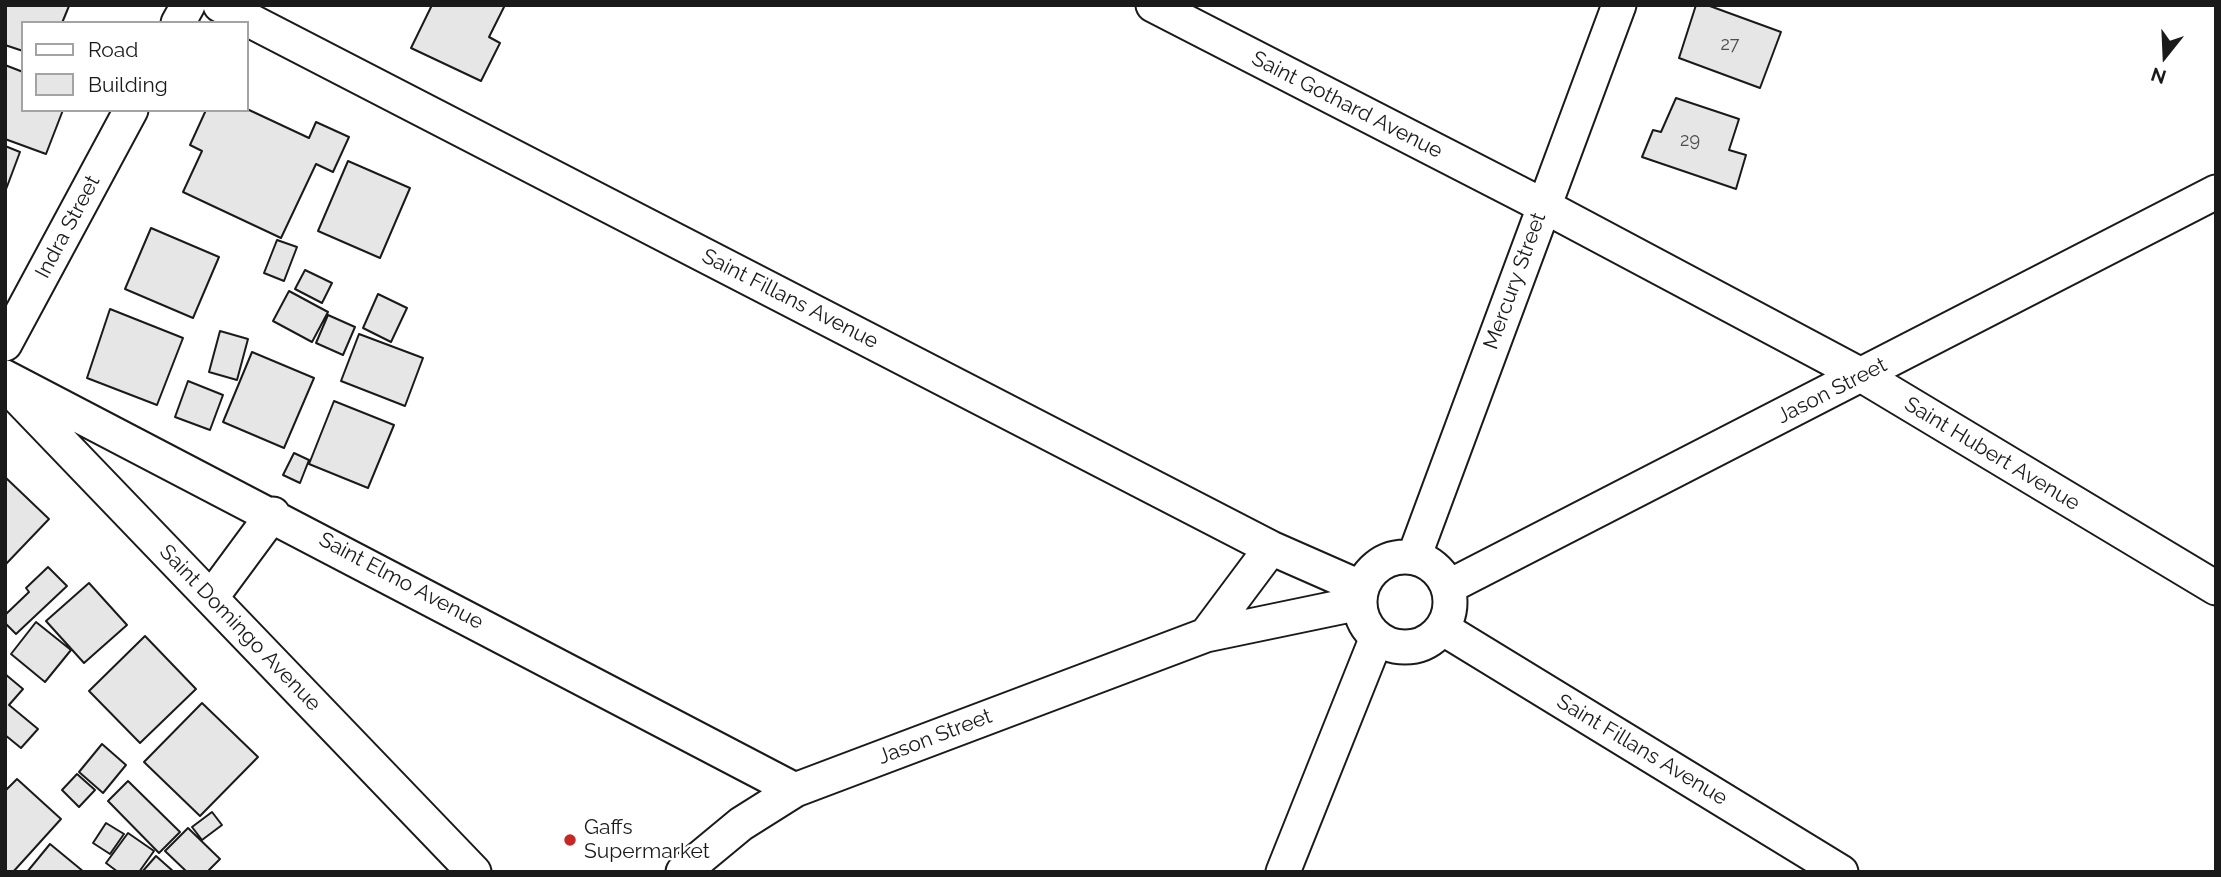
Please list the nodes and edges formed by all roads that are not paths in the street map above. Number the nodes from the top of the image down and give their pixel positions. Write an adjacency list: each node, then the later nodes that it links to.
1 (187, 5): 5 (street)
2 (219, 5): 14 (street, Saint Fillans Avenue)
3 (1153, 5): 8 (street, Saint Gothard Avenue)
4 (1619, 5): 8 (street, Mercury Street)
5 (179, 21)
6 (130, 112): 9 (street, Indra Street)
7 (2216, 192): 10 (street, Jason Street)
8 (1542, 205): 10 (street, Saint Hubert Avenue); 15 (street, Mercury Street)
9 (5, 344)
10 (1863, 376): 16 (street, Jason Street); 17 (street, Saint Hubert Avenue)
11 (5, 377): 13 (street, Saint Elmo Avenue)
12 (5, 384): 19 (street, Saint Domingo Avenue)
13 (272, 514): 19 (street); 23 (street, Saint Elmo Avenue)
14 (1271, 548): 18 (street, Saint Fillans Avenue); 21 (street)
15 (1414, 557): 16 (street); 18 (street)
16 (1448, 587): 20 (street)
17 (2216, 588)
18 (1361, 596): 21 (street, Jason Street); 22 (street)
19 (211, 598): 24 (street, Saint Domingo Avenue)
20 (1442, 628): 22 (street); 27 (street, Saint Fillans Avenue)
21 (1206, 635): 23 (street, Jason Street)
22 (1377, 637): 26 (street)
23 (796, 790): 25 (street, Jason Street)
24 (474, 872)
25 (683, 872)
26 (1283, 872)
27 (1842, 872)

